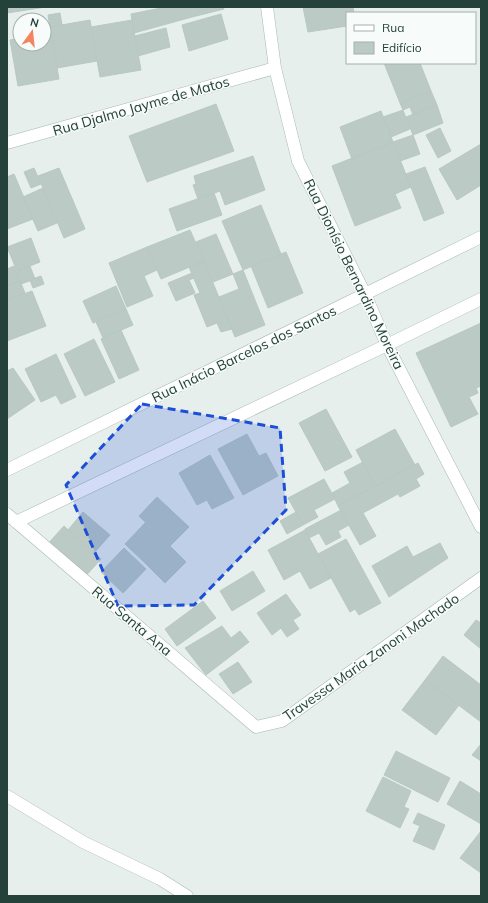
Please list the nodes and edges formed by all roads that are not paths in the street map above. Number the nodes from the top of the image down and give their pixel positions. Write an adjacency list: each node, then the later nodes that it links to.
1 (267, 7): 2 (street, Rua Dionísio Bernardino Moreira)
2 (275, 68): 3 (street, Rua Djalmo Jayme de Matos); 5 (street, Rua Dionísio Bernardino Moreira)
3 (7, 143)
4 (481, 237): 5 (street, Rua Inácio Barcelos dos Santos)
5 (366, 294): 7 (street, Rua Dionísio Bernardino Moreira); 8 (street, Rua Inácio Barcelos dos Santos)
6 (481, 299): 7 (street)
7 (387, 345): 9 (street); 10 (street, Rua Dionísio Bernardino Moreira)
8 (7, 470)
9 (11, 518): 12 (street, Rua Santa Ana)
10 (481, 527)
11 (481, 578): 12 (street, Travessa Maria Zanoni Machado)
12 (256, 727)
13 (7, 796): 14 (street)
14 (187, 896)

